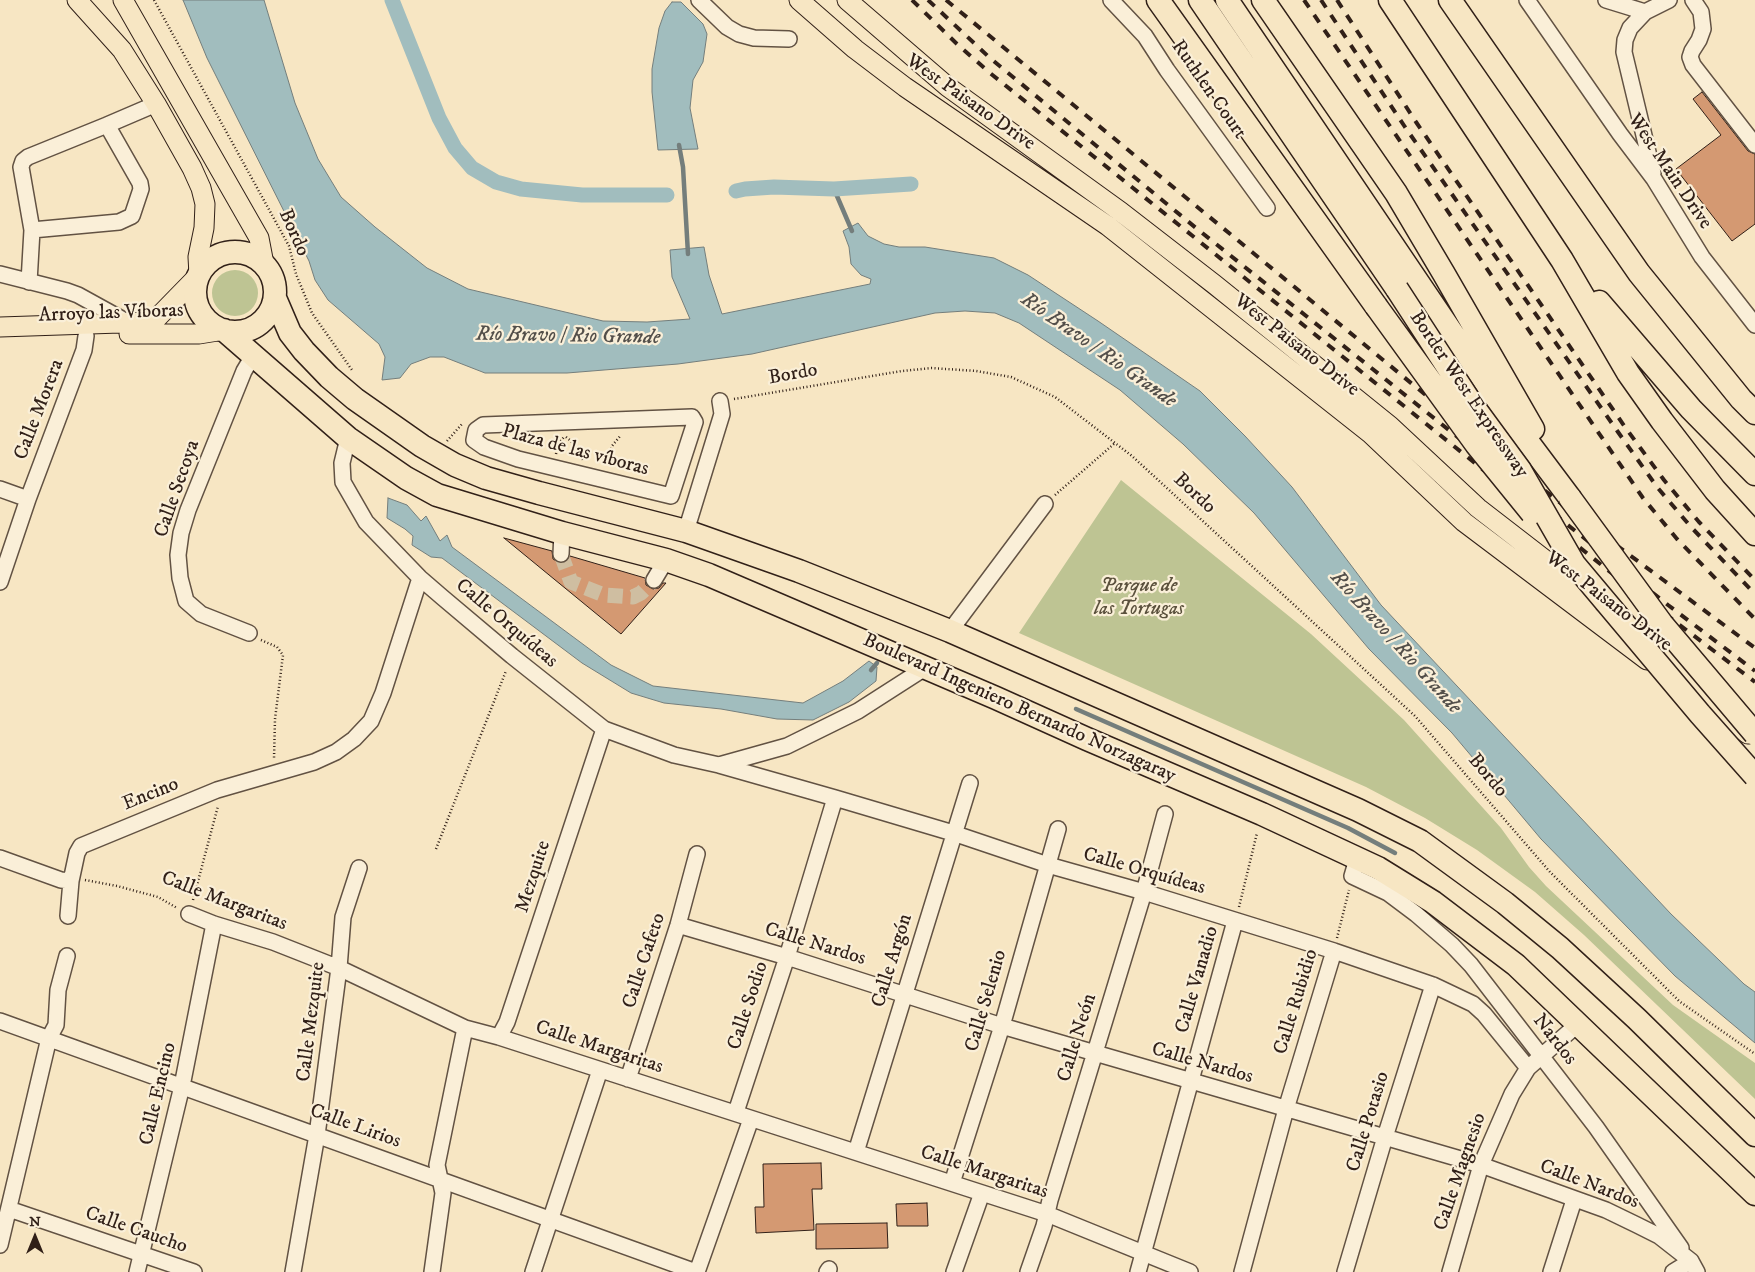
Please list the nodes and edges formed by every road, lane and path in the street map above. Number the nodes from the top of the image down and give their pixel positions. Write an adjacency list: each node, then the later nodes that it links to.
1 (77, 0): 22 (main road)
2 (154, 0): 43 (path, Bordo)
3 (699, 0): 20 (street)
4 (799, 0): 76 (main road, West Paisano Drive)
5 (847, 0): 73 (main road, West Paisano Drive)
6 (1112, 0): 26 (street, Ruthlen Court)
7 (1158, 0): 65 (highway, bridge)
8 (1200, 0): 33 (highway, Border West Expressway)
9 (1227, 0): 33 (highway, Border West Expressway)
10 (1263, 0): 57 (highway)
11 (1390, 0): 28 (highway)
12 (1450, 0): 21 (highway)
13 (1458, 0): 21 (highway)
14 (1527, 0): 25 (street, West Main Drive)
15 (1606, 0): 19 (street)
16 (1669, 0): 19 (street)
17 (1692, 0): 24 (street)
18 (125, 4): 29 (main road)
19 (1644, 12): 25 (street)
20 (789, 39)
21 (1483, 48): 45 (highway)
22 (156, 104): 23 (street); 31 (main road)
23 (107, 125): 27 (street); 27 (street)
24 (1755, 145)
25 (1654, 179): 35 (street, West Main Drive)
26 (1267, 208)
27 (32, 230): 32 (street)
28 (1562, 260): 55 (highway); 62 (highway)
29 (264, 264): 31 (highway); 34 (highway)
30 (0, 274): 32 (street)
31 (199, 275): 38 (main road, Arroyo las Víboras); 39 (highway)
32 (29, 282): 38 (street)
33 (1406, 284): 57 (highway, Border West Expressway); 65 (highway, Border West Expressway, bridge)
34 (275, 298): 39 (highway); 52 (highway, Boulevard Ingeniero Bernardo Norzagaray)
35 (1750, 309): 36 (street, West Main Drive)
36 (1755, 325)
37 (0, 327): 38 (main road, Arroyo las Víboras)
38 (127, 328): 39 (main road, Arroyo las Víboras); 40 (main road, Arroyo las Víboras)
39 (224, 330): 42 (highway, Boulevard Ingeniero Bernardo Norzagaray)
40 (86, 336): 41 (main road, Arroyo las Víboras); 58 (street, Calle Morera)
41 (0, 340)
42 (253, 356): 50 (highway, Boulevard Ingeniero Bernardo Norzagaray); 70 (street, Calle Secoya)
43 (354, 372)
44 (720, 401): 51 (path, Bordo); 61 (street)
45 (1755, 413)
46 (695, 421): 46 (street, Plaza de las víboras)
47 (467, 422): 52 (path)
48 (626, 430): 54 (path)
49 (559, 434): 53 (path)
50 (348, 438): 63 (highway, Boulevard Ingeniero Bernardo Norzagaray); 66 (street, Calle Orquídeas)
51 (1115, 443): 59 (path); 113 (path, Bordo)
52 (436, 454): 60 (highway, Boulevard Ingeniero Bernardo Norzagaray)
53 (584, 464)
54 (610, 470)
55 (1755, 474)
56 (0, 489): 58 (street)
57 (1570, 498): 75 (highway, Border West Expressway, bridge)
58 (28, 499): 68 (street, Calle Morera)
59 (1045, 504): 69 (street)
60 (614, 513): 61 (highway, Boulevard Ingeniero Bernardo Norzagaray); 63 (highway)
61 (686, 531): 69 (highway, Boulevard Ingeniero Bernardo Norzagaray)
62 (1755, 534)
63 (604, 544): 64 (highway, Boulevard Ingeniero Bernardo Norzagaray)
64 (666, 560): 67 (street); 72 (highway, Boulevard Ingeniero Bernardo Norzagaray)
65 (1574, 564): 79 (highway, Border West Expressway, bridge)
66 (420, 578): 71 (street, Calle Orquídeas); 78 (street, Encino)
67 (654, 580)
68 (0, 582)
69 (950, 631): 124 (highway, Boulevard Ingeniero Bernardo Norzagaray)
70 (249, 633): 78 (path)
71 (512, 656): 74 (street, Calle Orquídeas); 87 (path)
72 (924, 668): 77 (street); 84 (highway, Boulevard Ingeniero Bernardo Norzagaray)
73 (1755, 721)
74 (604, 729): 77 (street, Calle Orquídeas); 110 (street, Mezquite)
75 (1755, 734)
76 (1755, 740)
77 (719, 766): 82 (street, Calle Orquídeas)
78 (272, 773): 81 (street, Encino)
79 (1755, 776)
80 (970, 783): 86 (street, Calle Argón)
81 (217, 790): 93 (street, Encino); 95 (path)
82 (835, 798): 86 (street, Calle Orquídeas); 102 (street, Calle Sodio)
83 (1165, 814): 94 (street, Calle Neón)
84 (1262, 814): 92 (highway, Boulevard Ingeniero Bernardo Norzagaray); 97 (path, Calle Vanadio)
85 (1058, 829): 90 (street, Calle Selenio)
86 (953, 833): 90 (street, Calle Orquídeas); 105 (street, Calle Argón)
87 (436, 849)
88 (697, 854): 99 (street, Calle Cafeto)
89 (0, 858): 93 (street)
90 (1048, 865): 94 (street, Calle Orquídeas); 108 (street, Calle Selenio)
91 (359, 868): 103 (street, Calle Mezquite)
92 (1355, 868): 100 (path, Calle Rubidio); 107 (highway, Boulevard Ingeniero Bernardo Norzagaray); 114 (street, Nardos)
93 (71, 881): 95 (path, Calle Margaritas); 96 (street)
94 (1144, 892): 97 (street, Calle Orquídeas); 112 (street, Calle Neón)
95 (189, 914): 98 (street, Calle Margaritas)
96 (68, 916)
97 (1236, 921): 100 (street, Calle Orquídeas); 118 (street, Calle Vanadio)
98 (214, 924): 103 (street, Calle Margaritas); 119 (street, Calle Encino)
99 (678, 925): 102 (street, Calle Nardos); 117 (street, Calle Cafeto)
100 (1334, 951): 104 (street, Calle Orquídeas); 120 (street, Calle Rubidio)
101 (67, 956): 111 (street)
102 (787, 957): 105 (street, Calle Nardos); 121 (street, Calle Sodio)
103 (339, 968): 109 (street, Calle Margaritas); 123 (street, Calle Mezquite)
104 (1433, 985): 115 (street, Calle Orquídeas); 125 (street, Calle Potasio)
105 (904, 994): 108 (street, Calle Nardos); 126 (street, Calle Argón)
106 (0, 1021): 111 (street, Calle Lirios)
107 (1578, 1024): 114 (street, Calle Magnesio); 131 (highway, Boulevard Ingeniero Bernardo Norzagaray)
108 (1002, 1026): 112 (street, Calle Nardos); 129 (street, Calle Selenio)
109 (465, 1028): 110 (street, Calle Margaritas); 128 (street)
110 (499, 1037): 116 (street, Calle Margaritas)
111 (48, 1038): 119 (street, Calle Lirios); 133 (street)
112 (1095, 1052): 118 (street, Calle Nardos); 134 (street, Calle Neón)
113 (1755, 1054)
114 (1541, 1056): 115 (street, Calle Magnesio); 139 (street, Nardos)
115 (1528, 1068): 127 (street, Calle Magnesio)
116 (600, 1070): 117 (street, Calle Margaritas); 135 (street)
117 (628, 1080): 121 (street, Calle Margaritas)
118 (1190, 1082): 120 (street, Calle Nardos); 137 (street, Calle Vanadio)
119 (182, 1086): 123 (street, Calle Lirios); 138 (street, Calle Encino)
120 (1286, 1109): 125 (street, Calle Nardos); 150 (street, Calle Rubidio)
121 (736, 1112): 122 (street, Calle Margaritas)
122 (751, 1118): 126 (street, Calle Margaritas); 145 (street)
123 (317, 1135): 128 (street, Calle Lirios); 142 (street, Calle Mezquite)
124 (1755, 1135)
125 (1385, 1136): 127 (street, Calle Nardos); 151 (street, Calle Potasio)
126 (856, 1152): 129 (street, Calle Margaritas)
127 (1481, 1165): 132 (street, Calle Nardos); 152 (street, Calle Magnesio)
128 (439, 1179): 135 (street, Calle Lirios); 143 (street)
129 (952, 1183): 130 (street, Calle Margaritas)
130 (982, 1193): 134 (street, Calle Margaritas); 146 (street)
131 (1755, 1194)
132 (1574, 1200): 139 (street, Calle Nardos); 153 (street)
133 (9, 1209): 136 (street); 138 (street, Calle Caucho)
134 (1047, 1214): 137 (street, Calle Margaritas); 147 (street, Calle Neón)
135 (551, 1220): 144 (street); 145 (street, Calle Lirios)
136 (0, 1246)
137 (1143, 1252): 148 (street, Calle Vanadio); 149 (street, Calle Margaritas)
138 (142, 1253): 140 (street, Calle Encino); 141 (street, Calle Caucho)
139 (1694, 1266): 154 (street)
140 (137, 1272)
141 (194, 1272)
142 (293, 1272)
143 (432, 1272)
144 (533, 1272)
145 (696, 1272)
146 (954, 1272)
147 (1028, 1272)
148 (1138, 1272)
149 (1190, 1272)
150 (1242, 1272)
151 (1345, 1272)
152 (1450, 1272)
153 (1551, 1272)
154 (1674, 1272)

